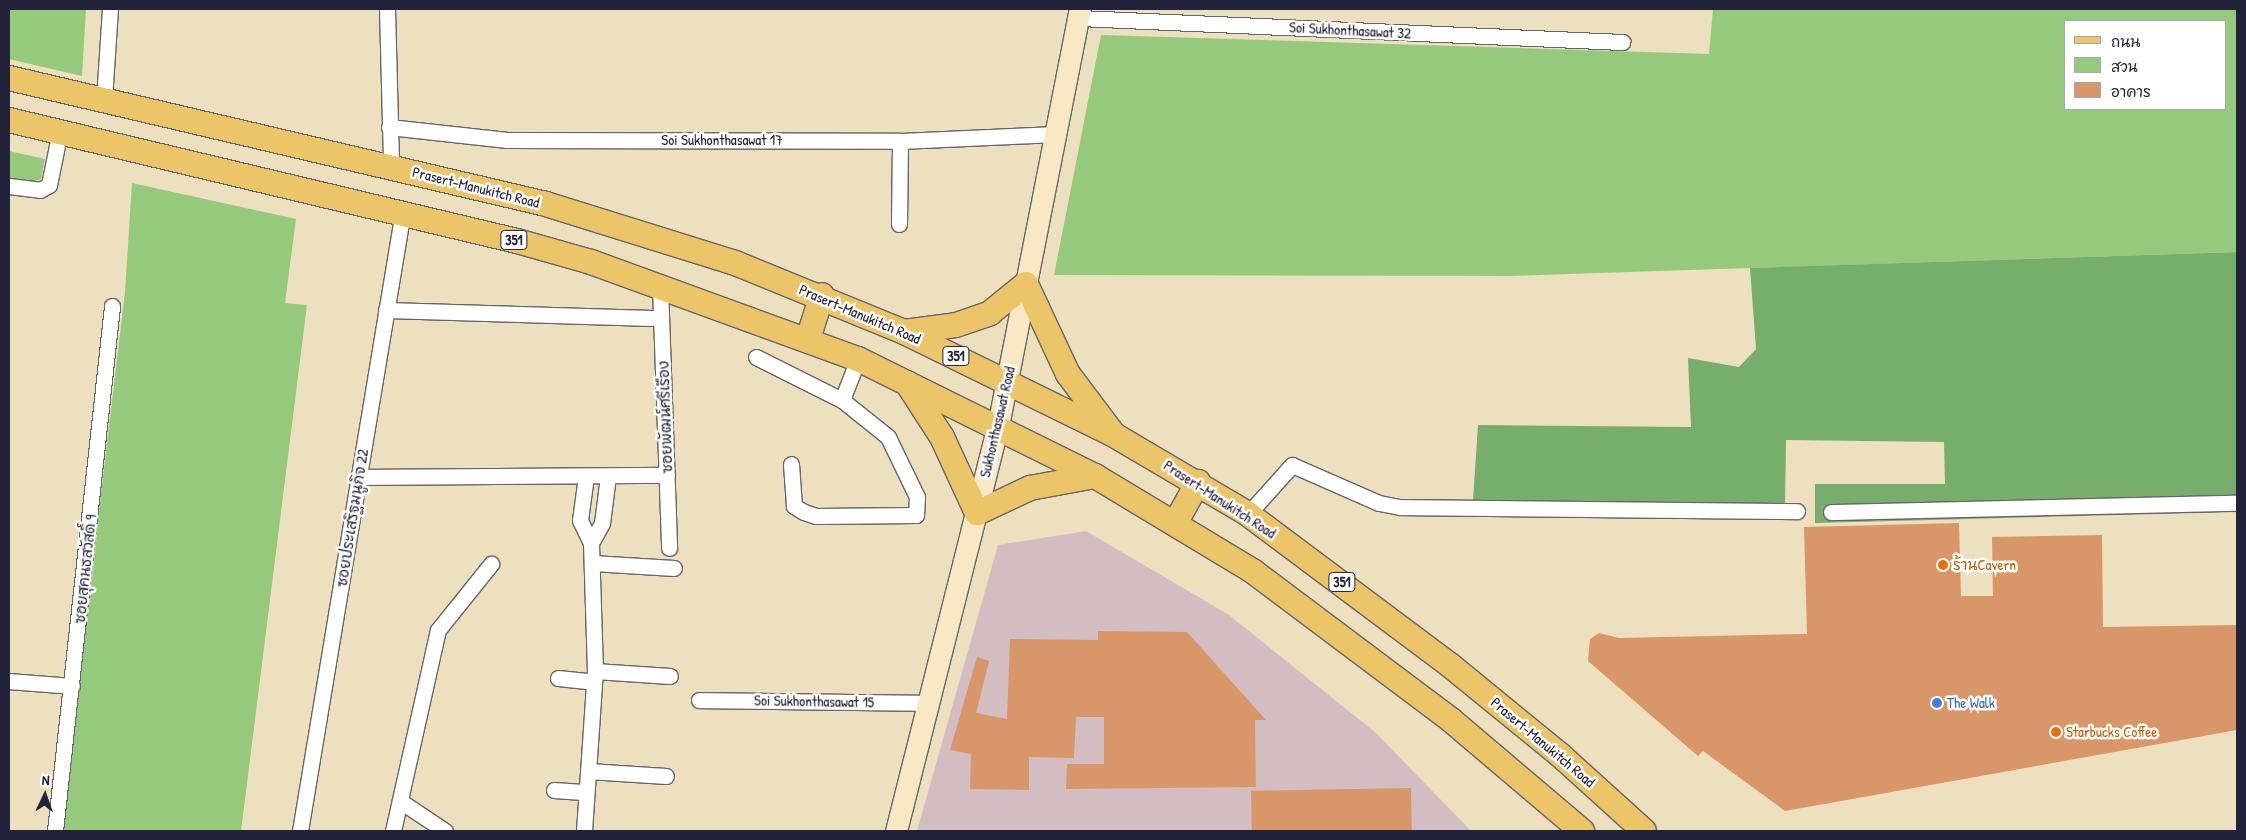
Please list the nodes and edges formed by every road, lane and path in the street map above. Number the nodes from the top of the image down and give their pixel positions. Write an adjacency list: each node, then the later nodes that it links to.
1 (110, 9): 6 (street)
2 (388, 9): 8 (street)
3 (1080, 13): 4 (street, Soi Sukhonthasawat 32); 10 (main road, Sukhonthasawat Road)
4 (1622, 42)
5 (9, 78): 6 (main road, Prasert-Manukitch Road / 351)
6 (104, 99): 12 (main road, Prasert-Manukitch Road / 351)
7 (9, 120): 9 (main road, 351)
8 (389, 127): 11 (street, Soi Sukhonthasawat 17); 12 (street)
9 (60, 132): 13 (street); 14 (main road, 351)
10 (1056, 134): 11 (street, Soi Sukhonthasawat 17); 16 (main road, Sukhonthasawat Road)
11 (900, 141): 15 (street)
12 (391, 166): 18 (main road, Prasert-Manukitch Road / 351)
13 (9, 186)
14 (402, 211): 17 (main road, 351); 20 (street, ซอยประเสริฐมนูกิจ 22)
15 (899, 224)
16 (1026, 284): 22 (main road); 26 (main road, Sukhonthasawat Road); 30 (main road)
17 (660, 286): 21 (street, ซอยพัฒน์ศรีเรือง); 23 (main road, 351)
18 (822, 295): 22 (main road, Prasert-Manukitch Road / 351); 23 (main road)
19 (112, 306): 53 (street, ซอยสุคนธสวัสดิ์ 9)
20 (386, 310): 21 (street); 36 (street, ซอยประเสริฐมนูกิจ 22)
21 (661, 318): 32 (street, ซอยพัฒน์ศรีเรือง)
22 (904, 332): 26 (main road, Prasert-Manukitch Road / 351)
23 (808, 338): 25 (main road, 351)
24 (756, 357): 28 (street)
25 (858, 359): 27 (main road, 351); 28 (street)
26 (1007, 381): 29 (main road, Sukhonthasawat Road); 30 (main road, Prasert-Manukitch Road / 351)
27 (907, 383): 29 (main road, 351); 41 (main road)
28 (842, 400): 31 (street)
29 (998, 426): 35 (main road, 351); 41 (main road, Sukhonthasawat Road)
30 (1114, 435): 37 (main road, Prasert-Manukitch Road / 351)
31 (791, 464)
32 (667, 475): 34 (street); 45 (street, ซอยพัฒน์ศรีเรือง)
33 (586, 476): 34 (street); 36 (street); 44 (street)
34 (608, 476): 44 (street)
35 (1095, 476): 41 (main road); 43 (main road, 351)
36 (359, 477): 61 (street, ซอยประเสริฐมนูกิจ 22)
37 (1198, 482): 42 (main road, Prasert-Manukitch Road / 351); 43 (main road)
38 (2237, 503): 40 (street)
39 (1797, 512): 42 (street)
40 (1831, 512)
41 (976, 513): 55 (main road, Sukhonthasawat Road)
42 (1248, 514): 68 (main road, Prasert-Manukitch Road / 351)
43 (1176, 522): 67 (main road, 351)
44 (591, 544): 46 (street)
45 (669, 548)
46 (592, 563): 48 (street); 49 (street)
47 (491, 564): 60 (street)
48 (674, 568)
49 (594, 676): 50 (street); 51 (street); 56 (street)
50 (670, 676)
51 (558, 678)
52 (9, 682): 53 (street)
53 (72, 686): 62 (street, ซอยสุคนธสวัสดิ์ 9)
54 (700, 700): 55 (street, Soi Sukhonthasawat 15)
55 (929, 702): 66 (main road, Sukhonthasawat Road)
56 (588, 771): 57 (street); 59 (street)
57 (666, 776)
58 (554, 790): 59 (street)
59 (586, 792): 65 (street)
60 (400, 801): 63 (street); 64 (street)
61 (301, 828)
62 (55, 831)
63 (393, 831)
64 (445, 831)
65 (584, 831)
66 (896, 831)
67 (1582, 831)
68 (1644, 831)

